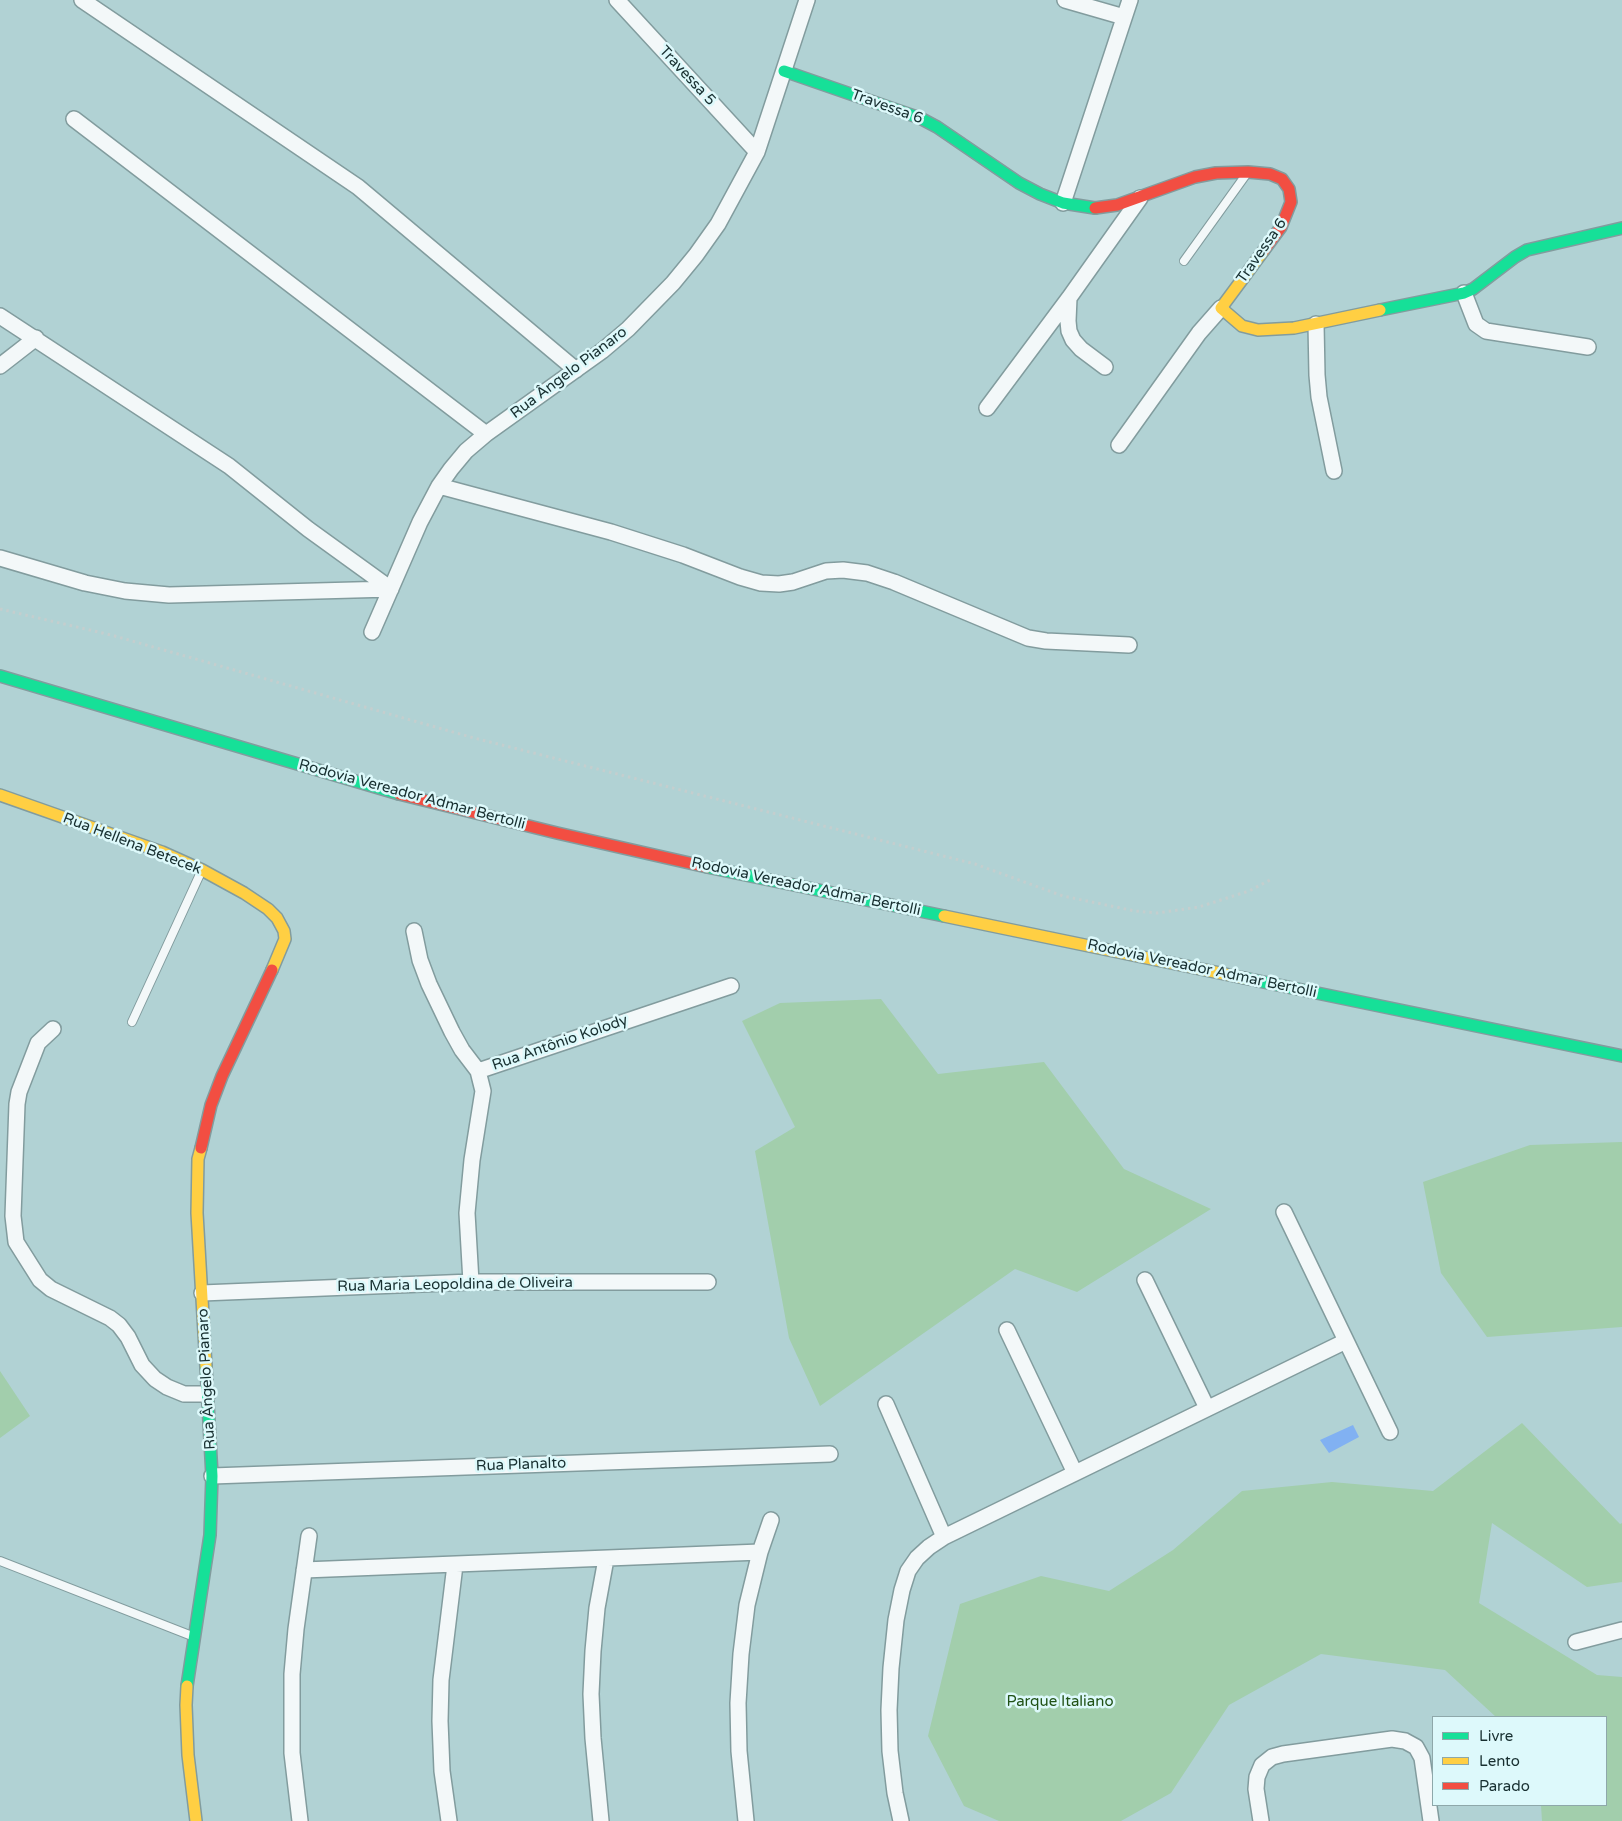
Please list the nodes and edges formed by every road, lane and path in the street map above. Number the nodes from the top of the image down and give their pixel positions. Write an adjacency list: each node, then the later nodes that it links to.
1 (82, 0): 24 (street)
2 (617, 0): 9 (street, Travessa 5)
3 (807, 0): 7 (street, Rua Ângelo Pianaro)
4 (1065, 0): 6 (street)
5 (1130, 0): 6 (street)
6 (1124, 17): 12 (street)
7 (784, 71): 9 (street, Rua Ângelo Pianaro); 12 (main road, Travessa 6)
8 (74, 119): 26 (street)
9 (757, 152): 24 (street, Rua Ângelo Pianaro)
10 (1248, 172): 11 (main road, Travessa 6); 14 (lane); 17 (main road, Travessa 6)
11 (1140, 198): 12 (main road, Travessa 6); 16 (street)
12 (1063, 203)
13 (1622, 228): 15 (main road)
14 (1184, 261)
15 (1464, 294): 19 (main road); 21 (street)
16 (1069, 298): 23 (street); 25 (street)
17 (1221, 308): 19 (main road); 27 (street)
18 (0, 316): 20 (street)
19 (1316, 324): 28 (street)
20 (36, 338): 22 (street); 31 (street)
21 (1588, 347)
22 (0, 366)
23 (1106, 367)
24 (576, 370): 26 (street, Rua Ângelo Pianaro)
25 (987, 408)
26 (486, 434): 29 (street, Rua Ângelo Pianaro)
27 (1119, 445)
28 (1334, 471)
29 (438, 486): 31 (street, Rua Ângelo Pianaro); 34 (street)
30 (0, 558): 31 (street)
31 (391, 589): 33 (street, Rua Ângelo Pianaro)
32 (0, 609): 38 (path)
33 (372, 632)
34 (1129, 645)
35 (0, 676): 44 (main road, Rodovia Vereador Admar Bertolli)
36 (0, 795): 37 (main road, Rua Hellena Betecek)
37 (202, 870): 40 (main road, Rua Hellena Betecek); 42 (lane)
38 (1270, 880)
39 (414, 931): 45 (street)
40 (281, 952): 50 (main road, Rua Ângelo Pianaro)
41 (731, 986): 45 (street, Rua Antônio Kolody)
42 (132, 1022)
43 (53, 1029): 53 (street)
44 (1622, 1056)
45 (478, 1072): 48 (street, Rua Antônio Kolody)
46 (1284, 1212): 52 (street)
47 (1145, 1280): 55 (street)
48 (471, 1282): 49 (street, Rua Maria Leopoldina de Oliveira); 50 (street, Rua Maria Leopoldina de Oliveira)
49 (708, 1282)
50 (202, 1293): 53 (main road, Rua Ângelo Pianaro)
51 (1007, 1330): 58 (street)
52 (1346, 1341): 55 (street); 56 (street)
53 (208, 1394): 59 (main road, Rua Ângelo Pianaro)
54 (886, 1404): 62 (street)
55 (1207, 1408): 58 (street)
56 (1390, 1432)
57 (830, 1454): 59 (street, Rua Planalto)
58 (1075, 1473): 62 (street)
59 (212, 1476): 69 (main road, Rua Ângelo Pianaro)
60 (771, 1520): 63 (street)
61 (309, 1536): 67 (street)
62 (944, 1537): 76 (street)
63 (760, 1552): 64 (street); 75 (street)
64 (606, 1559): 66 (street); 74 (street)
65 (0, 1561): 69 (lane)
66 (455, 1565): 67 (street); 73 (street)
67 (304, 1570): 72 (street)
68 (1622, 1630): 70 (street)
69 (194, 1637): 71 (main road, Rua Ângelo Pianaro)
70 (1576, 1642)
71 (196, 1821)
72 (300, 1821)
73 (449, 1821)
74 (601, 1821)
75 (746, 1821)
76 (901, 1821)
77 (1261, 1821): 78 (street)
78 (1431, 1821)

